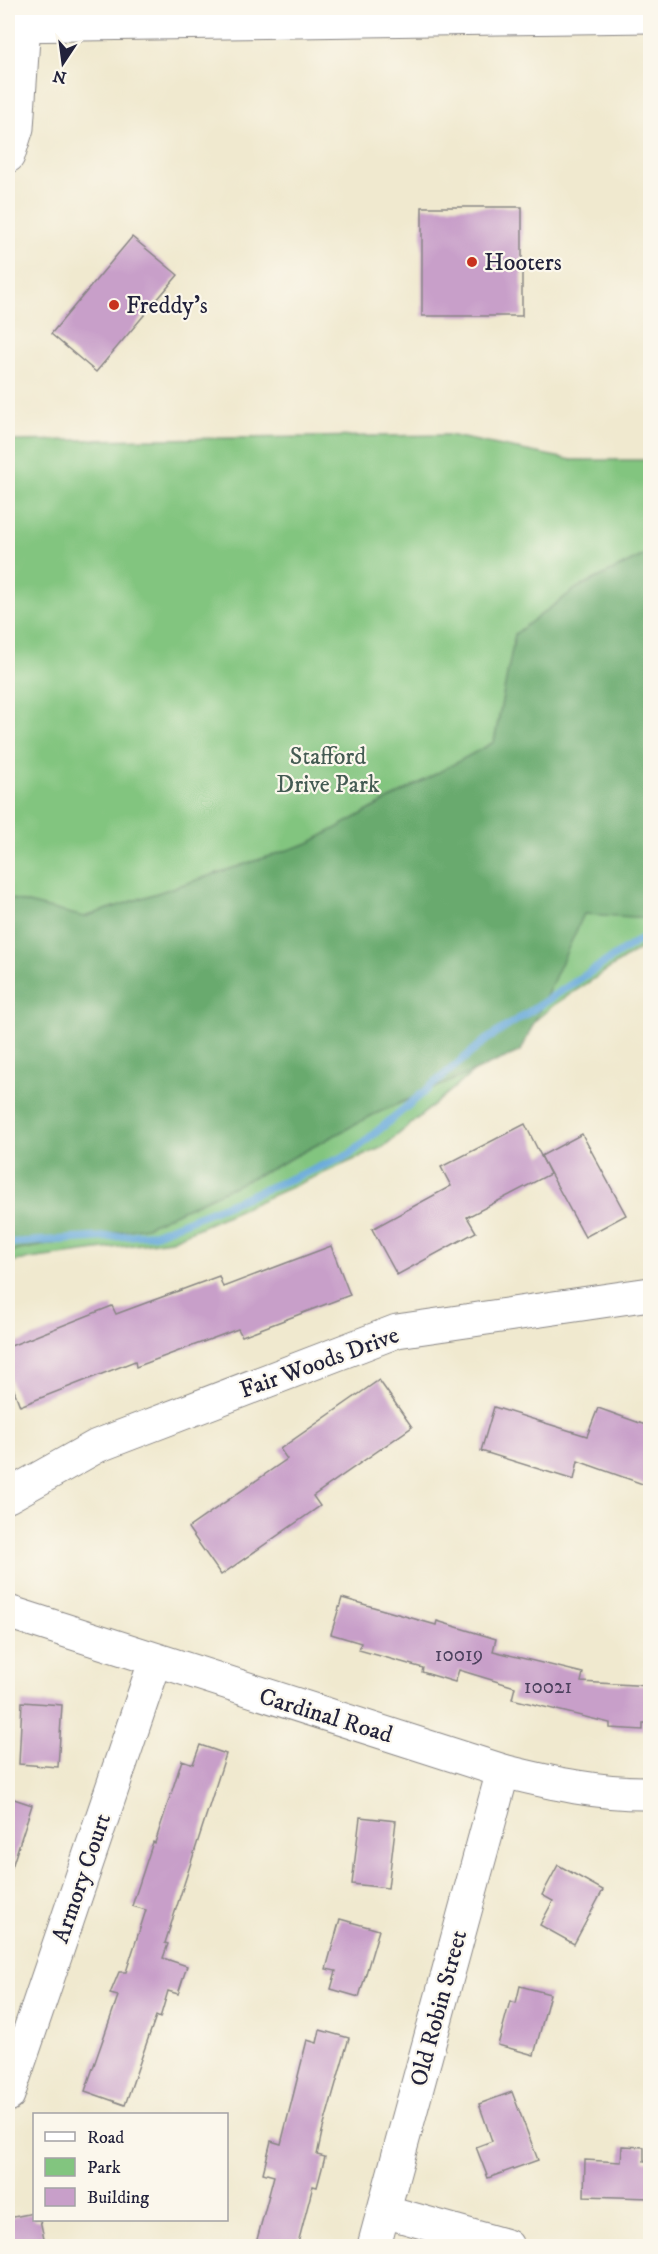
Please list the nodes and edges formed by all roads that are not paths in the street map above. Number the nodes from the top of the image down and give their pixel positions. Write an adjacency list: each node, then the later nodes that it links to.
1 (651, 16): 2 (street)
2 (20, 19): 3 (street)
3 (8, 156)
4 (651, 1294): 5 (street, Fair Woods Drive)
5 (8, 1496)
6 (8, 1612): 7 (street, Cardinal Road)
7 (155, 1662): 8 (street, Cardinal Road); 10 (street, Armory Court)
8 (503, 1771): 9 (street, Cardinal Road); 11 (street, Old Robin Street)
9 (651, 1793)
10 (8, 2095)
11 (384, 2211): 12 (street, Old Robin Street); 13 (street)
12 (374, 2247)
13 (507, 2247)

